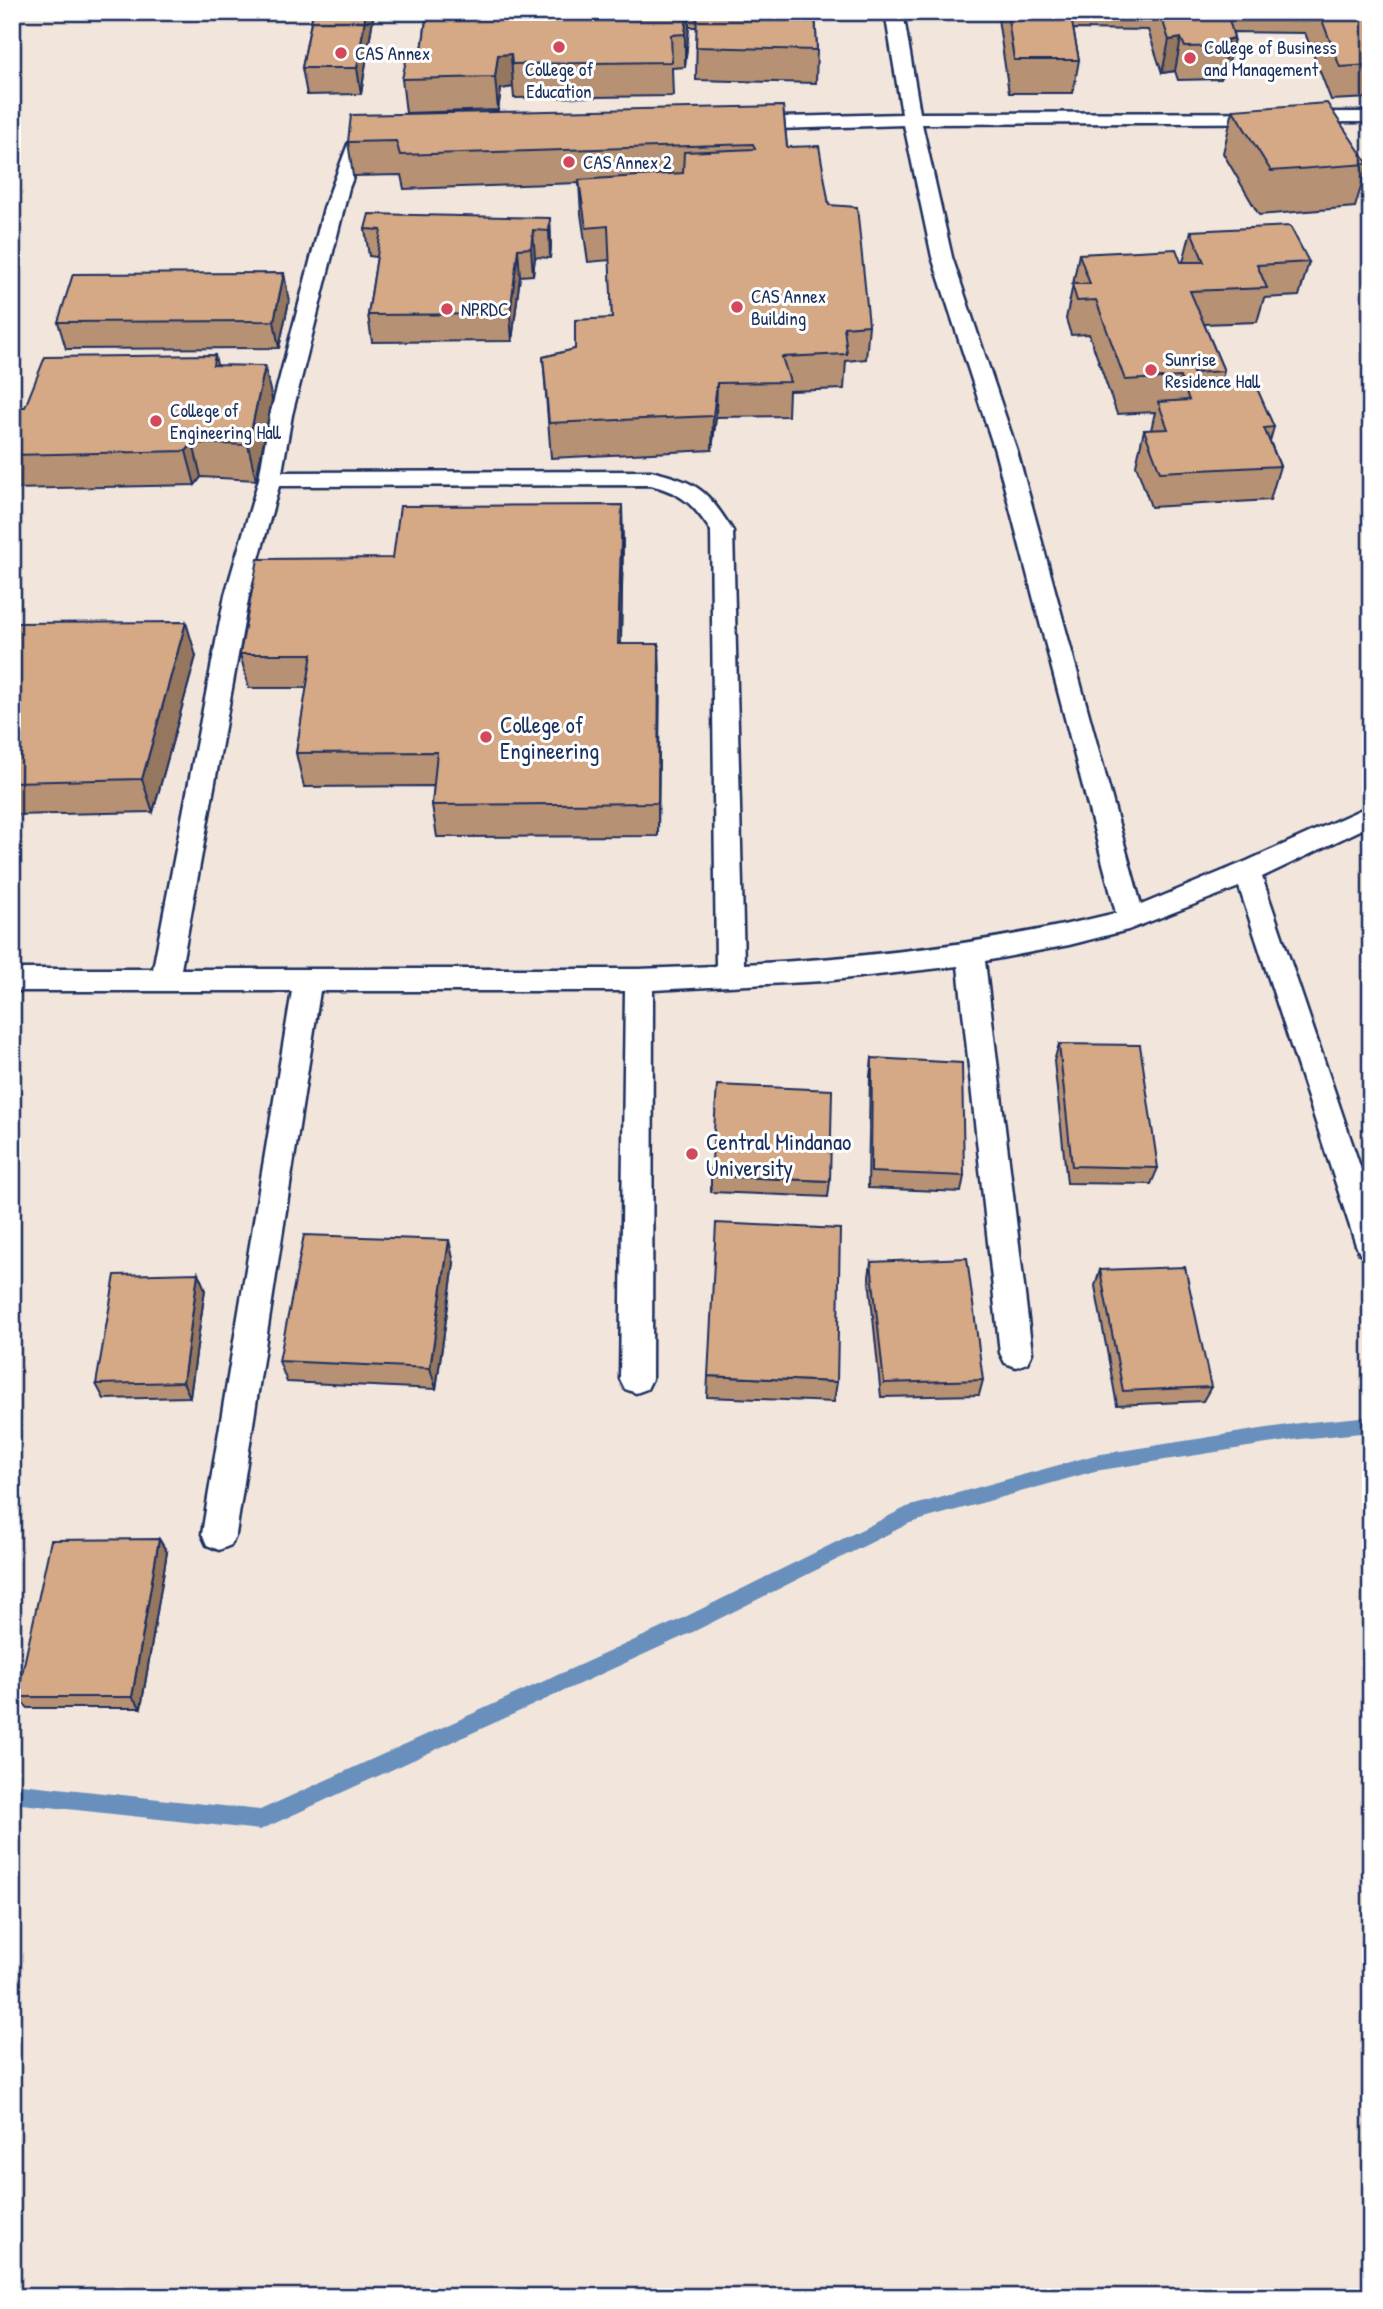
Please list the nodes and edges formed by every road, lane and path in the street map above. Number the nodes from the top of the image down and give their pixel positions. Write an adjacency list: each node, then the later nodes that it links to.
1 (894, 12): 3 (lane)
2 (1371, 117): 3 (lane)
3 (912, 119): 4 (lane); 9 (lane)
4 (731, 125)
5 (397, 136): 6 (lane)
6 (271, 479): 11 (lane); 13 (lane)
7 (1371, 814): 8 (lane)
8 (1248, 873): 9 (lane); 16 (lane)
9 (1131, 919): 10 (lane)
10 (970, 954): 11 (lane); 17 (lane)
11 (730, 976): 14 (lane)
12 (12, 980): 13 (lane)
13 (165, 980): 15 (lane)
14 (639, 980): 15 (lane); 18 (lane)
15 (308, 981): 19 (lane)
16 (1371, 1245)
17 (1016, 1353)
18 (636, 1379)
19 (219, 1534)

